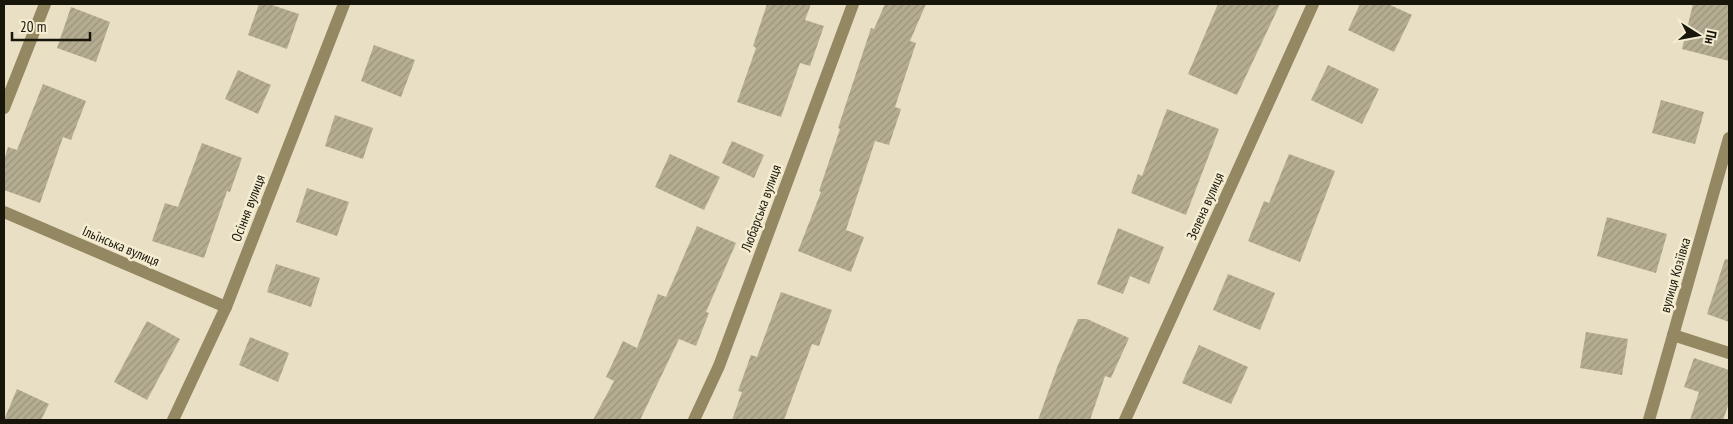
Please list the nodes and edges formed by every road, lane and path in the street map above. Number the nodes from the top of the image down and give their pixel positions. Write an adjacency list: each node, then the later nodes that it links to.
1 (45, 4): 5 (street)
2 (344, 4): 8 (street, Осіння вулиця)
3 (853, 4): 12 (street, Любарська вулиця)
4 (1313, 4): 13 (street, Зелена вулиця)
5 (4, 108)
6 (1729, 138): 9 (street, вулиця Козіївка)
7 (4, 212): 8 (street, Ільїнська вулиця)
8 (226, 307): 11 (street, Осіння вулиця)
9 (1673, 335): 10 (street); 14 (street, вулиця Козіївка)
10 (1729, 352)
11 (173, 420)
12 (694, 420)
13 (1125, 420)
14 (1649, 420)

